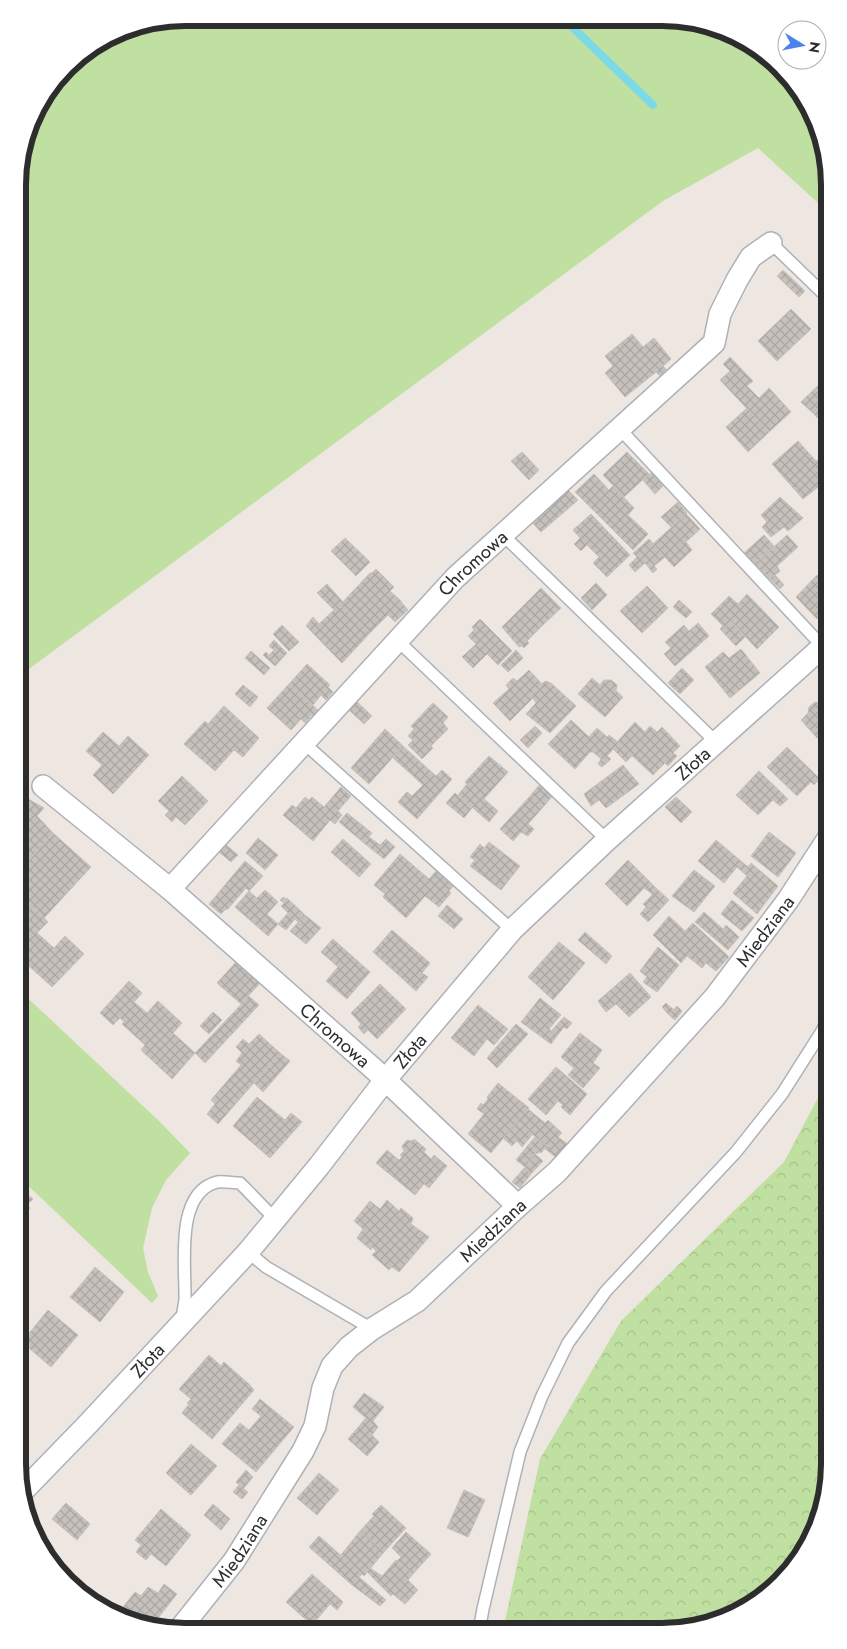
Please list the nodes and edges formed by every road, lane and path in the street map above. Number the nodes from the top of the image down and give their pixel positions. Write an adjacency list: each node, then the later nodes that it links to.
1 (771, 243): 2 (lane); 3 (street, Chromowa)
2 (821, 290)
3 (619, 428): 4 (street, Chromowa); 5 (lane)
4 (502, 534): 6 (street, Chromowa); 8 (lane)
5 (821, 638)
6 (397, 640): 9 (street, Chromowa); 11 (lane)
7 (821, 649): 8 (street, Złota)
8 (716, 742): 11 (street, Złota)
9 (304, 743): 13 (street, Chromowa); 14 (lane)
10 (43, 786): 13 (street, Chromowa)
11 (607, 840): 14 (street, Złota)
12 (820, 850): 17 (street, Miedziana)
13 (170, 889): 16 (street, Chromowa)
14 (512, 930): 16 (street, Złota)
15 (820, 1034): 24 (lane)
16 (386, 1079): 17 (street, Chromowa); 18 (street, Złota)
17 (518, 1206): 21 (street, Miedziana)
18 (275, 1219): 19 (street, Złota); 20 (lane)
19 (248, 1252): 20 (street, Złota); 21 (lane)
20 (182, 1324): 22 (street, Złota)
21 (372, 1329): 23 (street, Miedziana)
22 (28, 1486)
23 (185, 1623)
24 (480, 1623)

